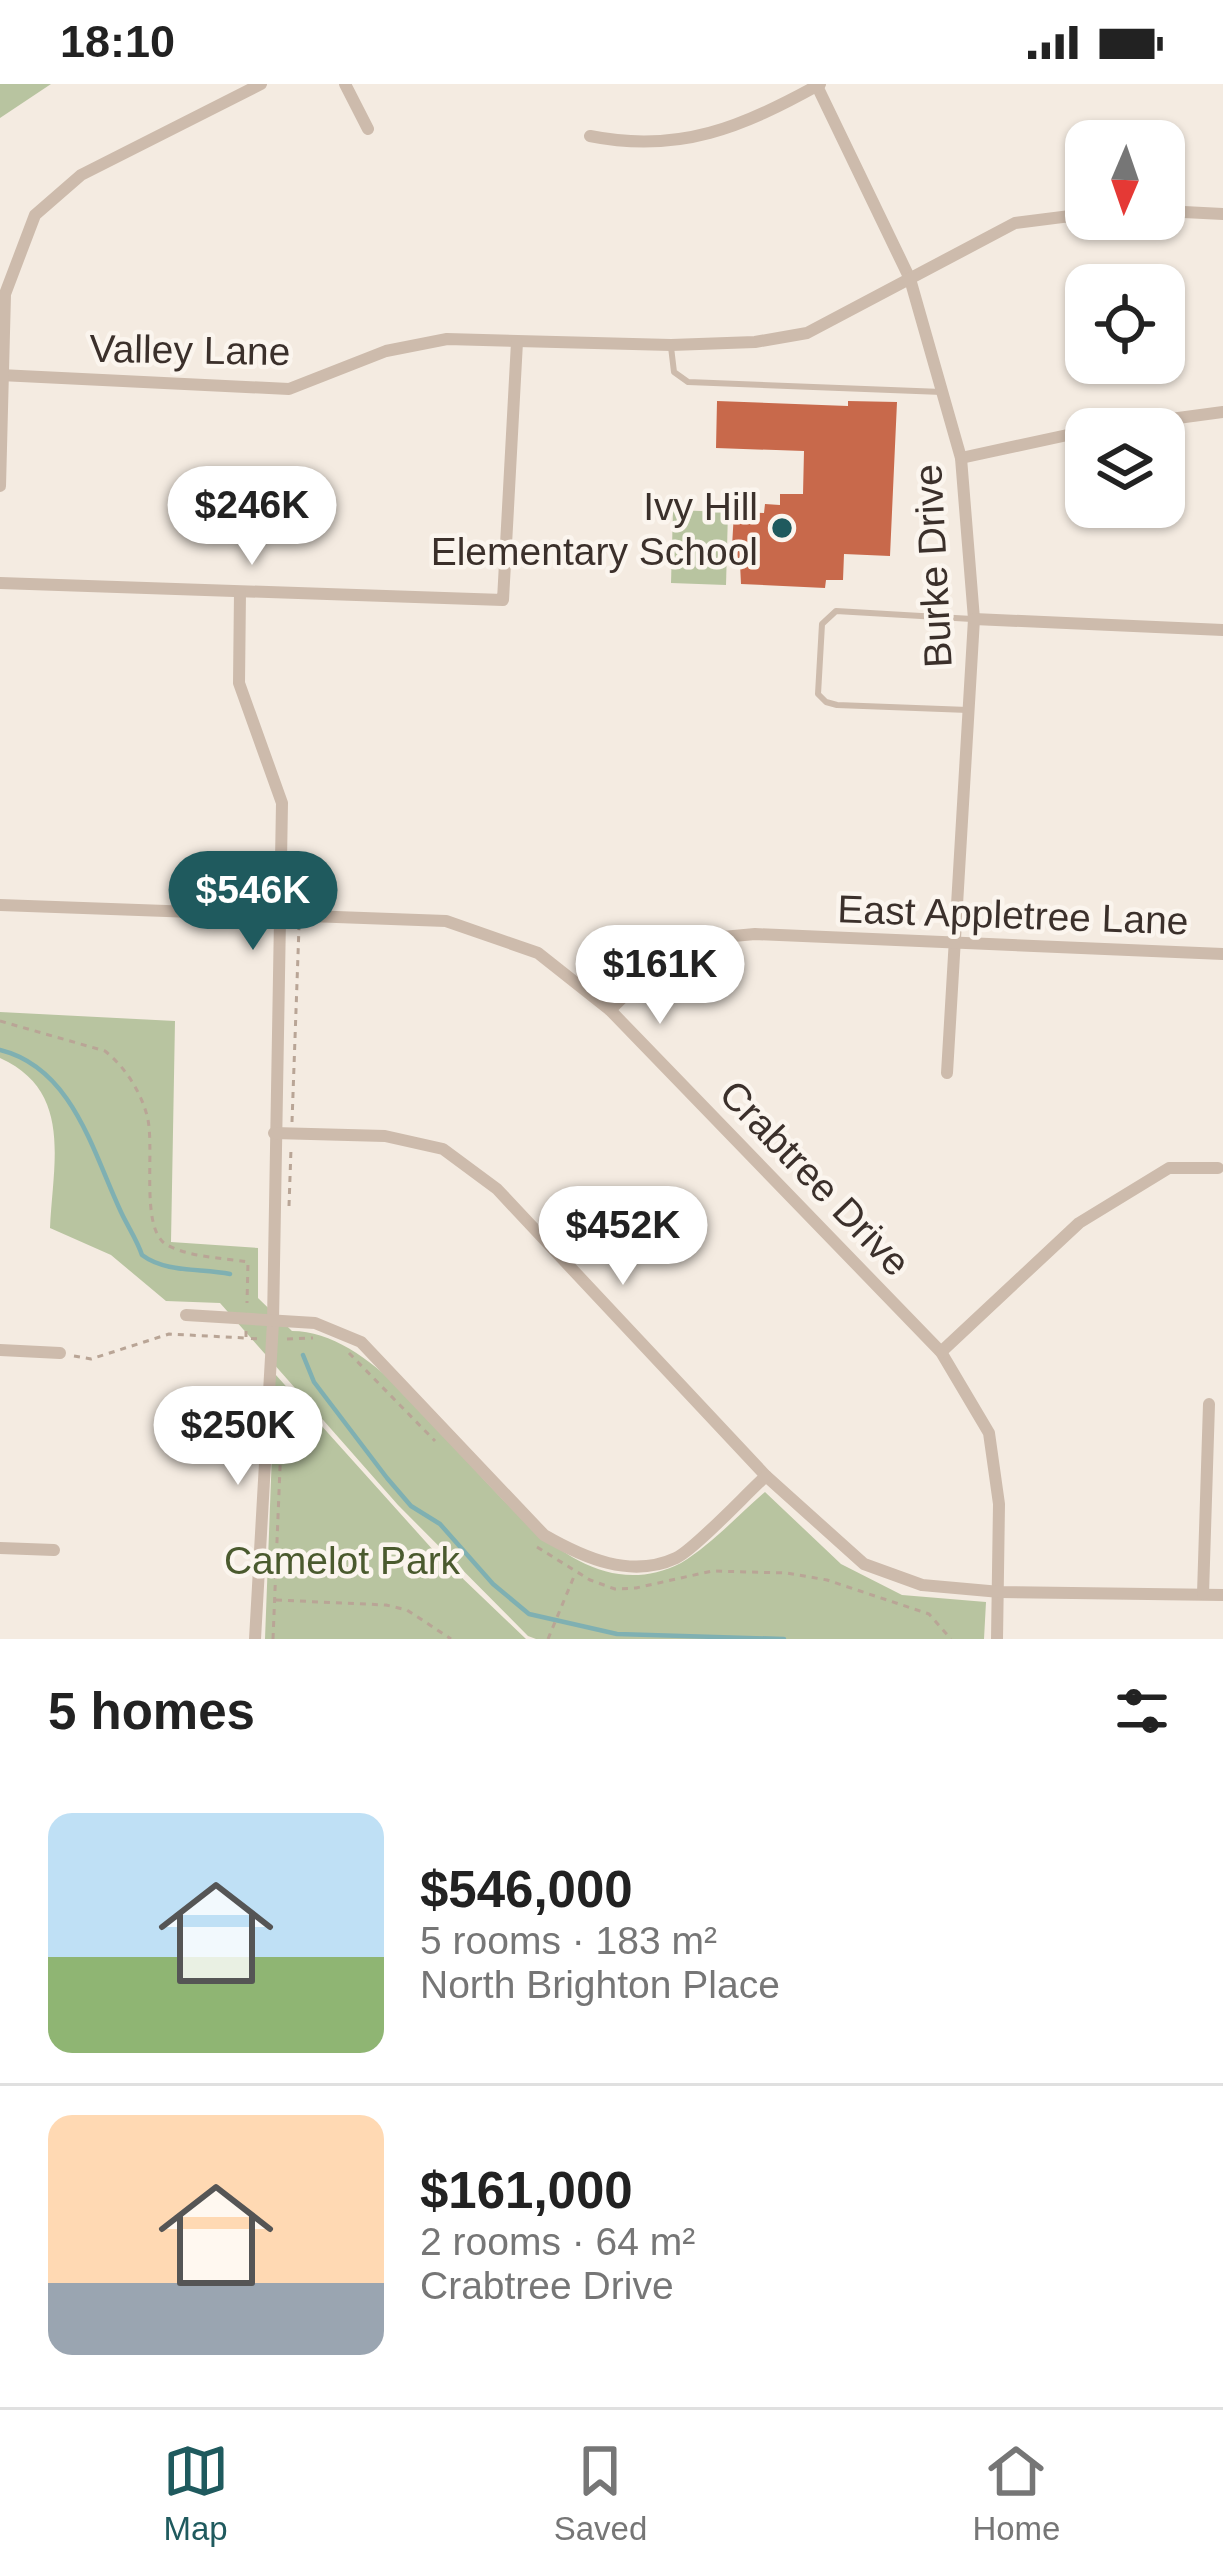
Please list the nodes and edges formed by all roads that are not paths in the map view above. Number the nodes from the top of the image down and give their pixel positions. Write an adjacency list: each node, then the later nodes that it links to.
1 (261, 84): 12 (street)
2 (345, 84): 4 (street)
3 (817, 84): 5 (street); 9 (street, Burke Drive)
4 (368, 129)
5 (590, 136)
6 (1185, 212): 7 (street)
7 (1223, 214)
8 (1065, 217): 9 (street, Valley Lane)
9 (910, 279): 11 (street, Valley Lane); 13 (street, Burke Drive)
10 (517, 342): 11 (street, Valley Lane); 12 (street, Valley Lane); 20 (street)
11 (671, 345): 13 (lane)
12 (2, 376): 18 (street)
13 (942, 392): 17 (street, Burke Drive)
14 (1223, 412): 15 (street)
15 (1185, 417)
16 (1065, 435): 17 (street)
17 (961, 458): 21 (street, Burke Drive)
18 (0, 486)
19 (0, 583): 20 (street)
20 (240, 592): 25 (street)
21 (974, 619): 22 (street); 23 (street, Burke Drive); 23 (lane)
22 (1223, 630)
23 (968, 710): 26 (street, Burke Drive)
24 (0, 905): 25 (street, Crabtree Drive)
25 (277, 917): 28 (street, Crabtree Drive); 30 (street)
26 (955, 944): 27 (street, East Appletree Lane); 28 (street, East Appletree Lane); 29 (street, Burke Drive)
27 (1223, 954)
28 (610, 1010): 35 (street, Crabtree Drive)
29 (947, 1073)
30 (274, 1133): 33 (street); 38 (street)
31 (1218, 1168): 35 (street)
32 (186, 1315): 33 (street)
33 (273, 1322): 38 (street); 44 (street)
34 (0, 1350): 36 (street)
35 (941, 1352): 41 (street, Crabtree Drive)
36 (61, 1353)
37 (1210, 1404): 42 (street)
38 (766, 1476): 41 (street)
39 (0, 1548): 40 (street)
40 (54, 1550)
41 (1000, 1592): 42 (street); 45 (street, Crabtree Drive)
42 (1203, 1594): 43 (street)
43 (1223, 1595)
44 (255, 1639)
45 (998, 1639)

